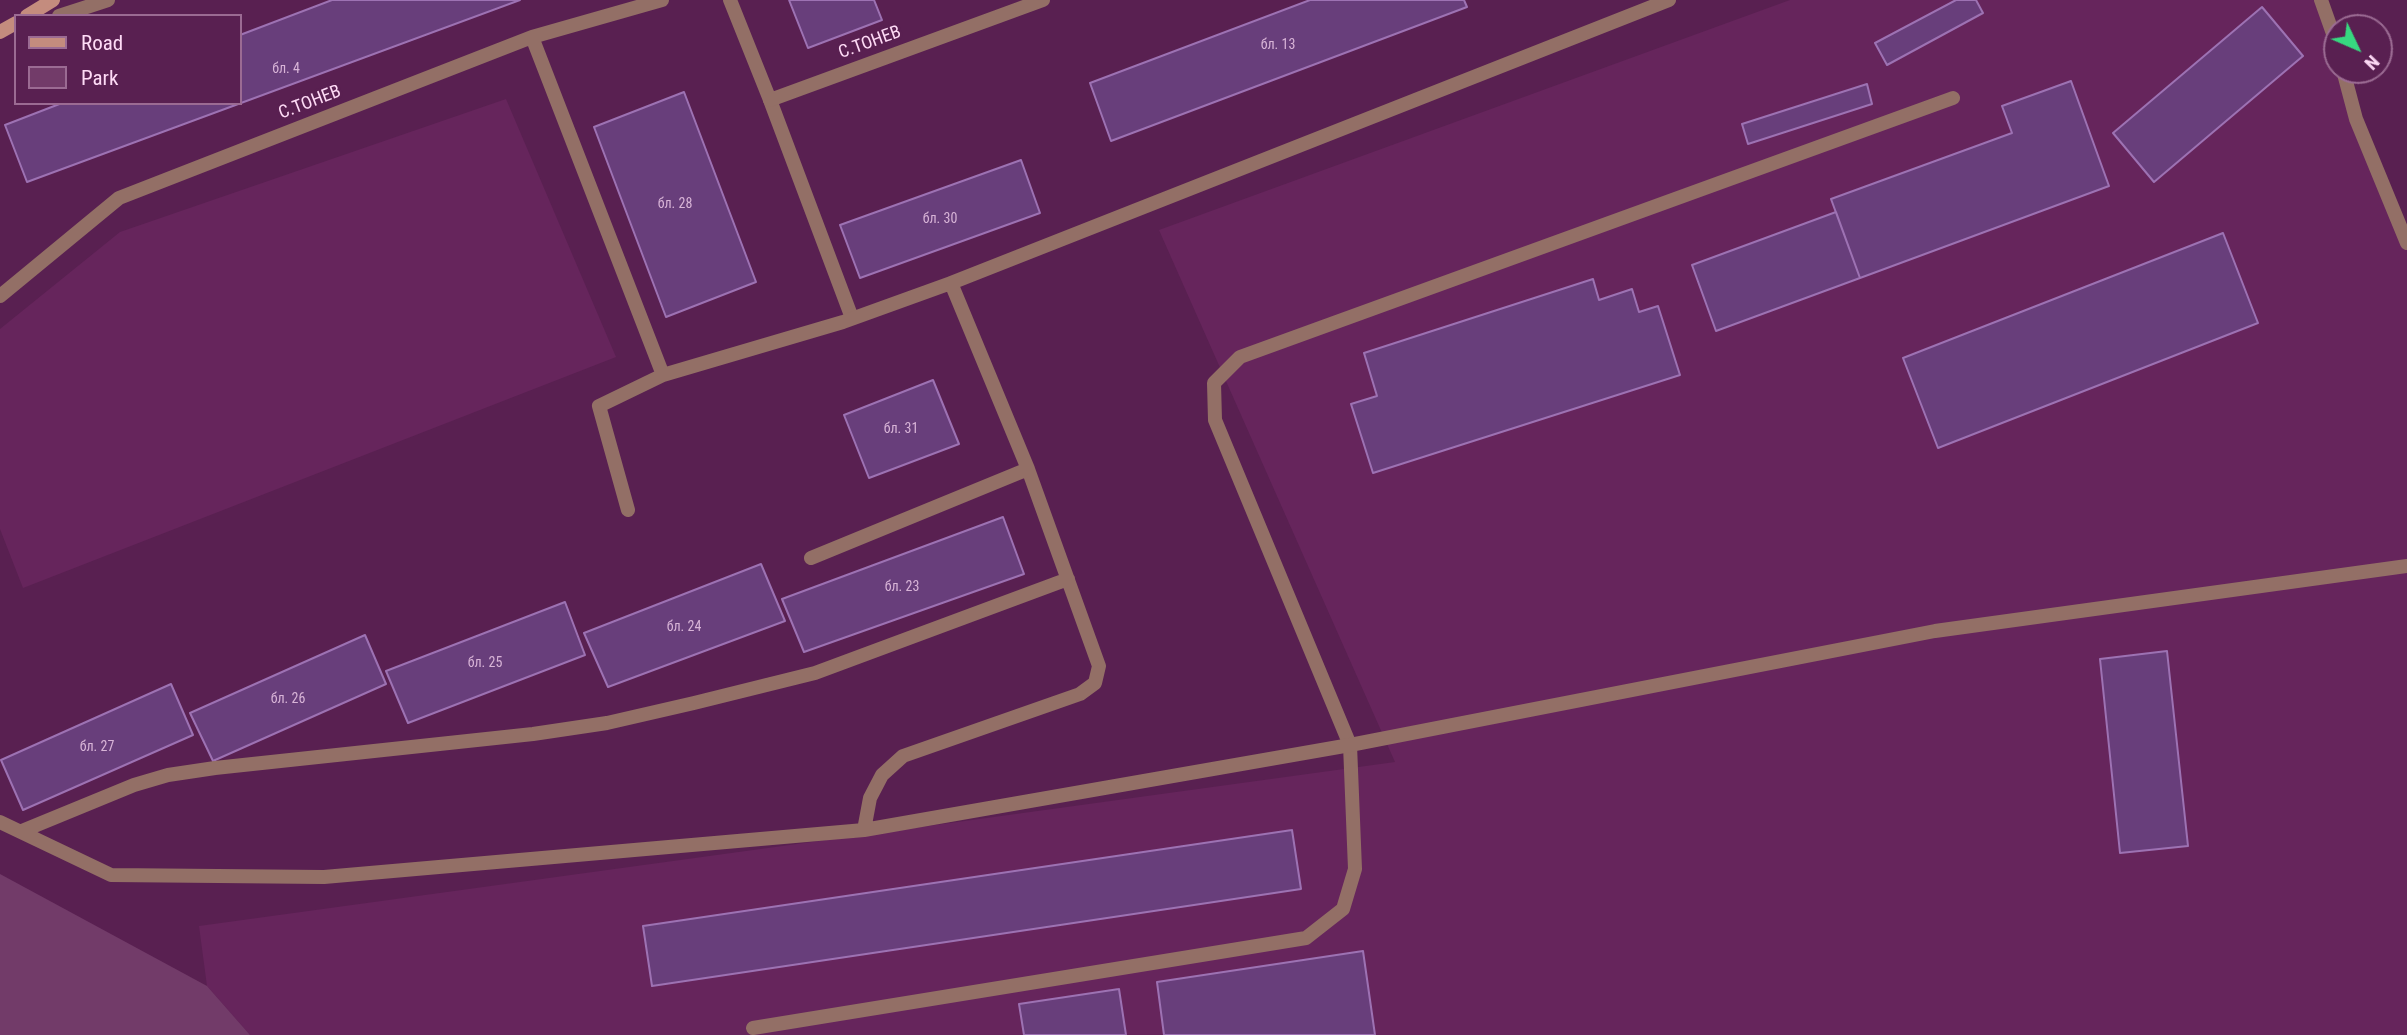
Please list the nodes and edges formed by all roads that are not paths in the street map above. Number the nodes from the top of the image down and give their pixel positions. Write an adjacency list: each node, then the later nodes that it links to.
1 (53, 0): 7 (main road)
2 (108, 0): 8 (street)
3 (662, 0): 9 (street, С.ТОНЕВ)
4 (730, 0): 12 (street)
5 (1044, 0): 12 (street, С.ТОНЕВ)
6 (1669, 0): 14 (street)
7 (30, 14)
8 (65, 14)
9 (532, 37): 15 (street, С.ТОНЕВ); 17 (street)
10 (2347, 84): 13 (street)
11 (1954, 98): 23 (street)
12 (770, 100): 16 (street)
13 (2407, 243)
14 (951, 283): 16 (street); 18 (street)
15 (0, 296)
16 (852, 318): 17 (street)
17 (663, 375): 19 (street)
18 (1028, 469): 20 (street); 22 (street)
19 (628, 510)
20 (811, 558)
21 (2407, 566): 23 (street)
22 (1068, 579): 25 (street); 26 (street)
23 (1350, 745): 25 (street); 27 (street)
24 (0, 822): 26 (street)
25 (864, 830): 26 (street)
26 (22, 831)
27 (752, 1028)

